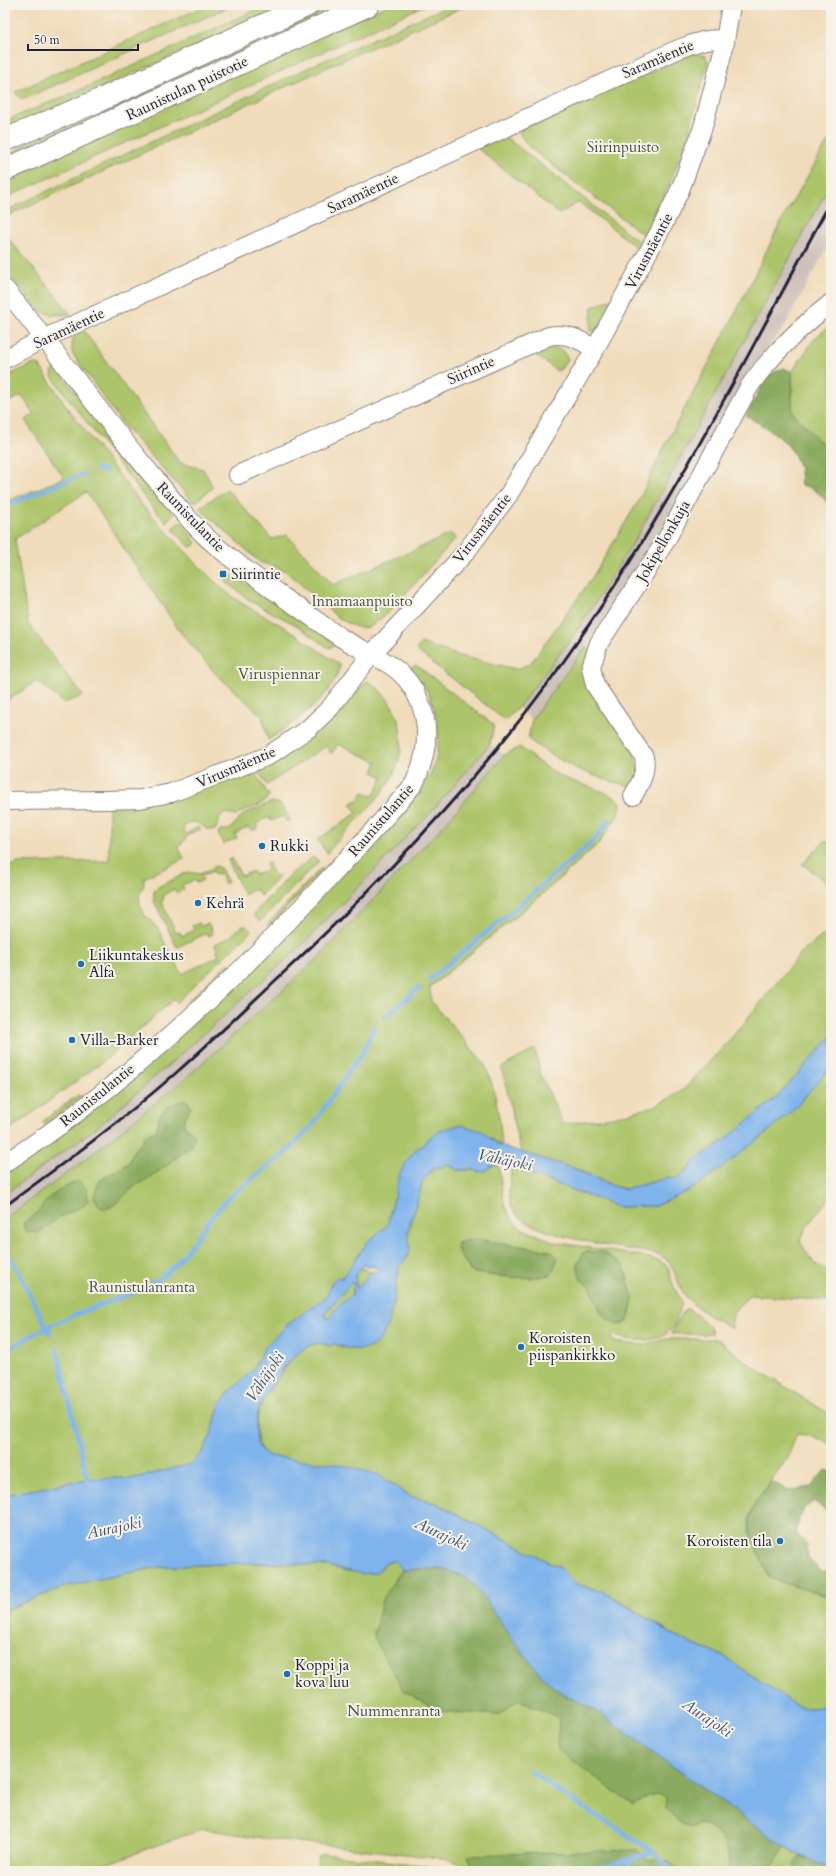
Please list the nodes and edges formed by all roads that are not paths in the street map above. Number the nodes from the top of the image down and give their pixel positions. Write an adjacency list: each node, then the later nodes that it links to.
1 (308, 5): 5 (main road, Raunistulan puistotie)
2 (368, 5): 6 (main road, Raunistulan puistotie)
3 (731, 5): 4 (street, Virusmäentie)
4 (725, 40): 9 (street, Saramäentie); 10 (street, Virusmäentie)
5 (5, 140)
6 (5, 170)
7 (5, 289): 9 (street, Raunistulantie)
8 (831, 303): 14 (street, Jokipellonkuja)
9 (45, 338): 11 (street, Saramäentie); 13 (street, Raunistulantie)
10 (595, 349): 12 (street, Siirintie); 13 (street, Virusmäentie)
11 (5, 359)
12 (238, 475)
13 (371, 655): 15 (street, Virusmäentie); 16 (street, Raunistulantie)
14 (633, 796)
15 (5, 800)
16 (5, 1163)

